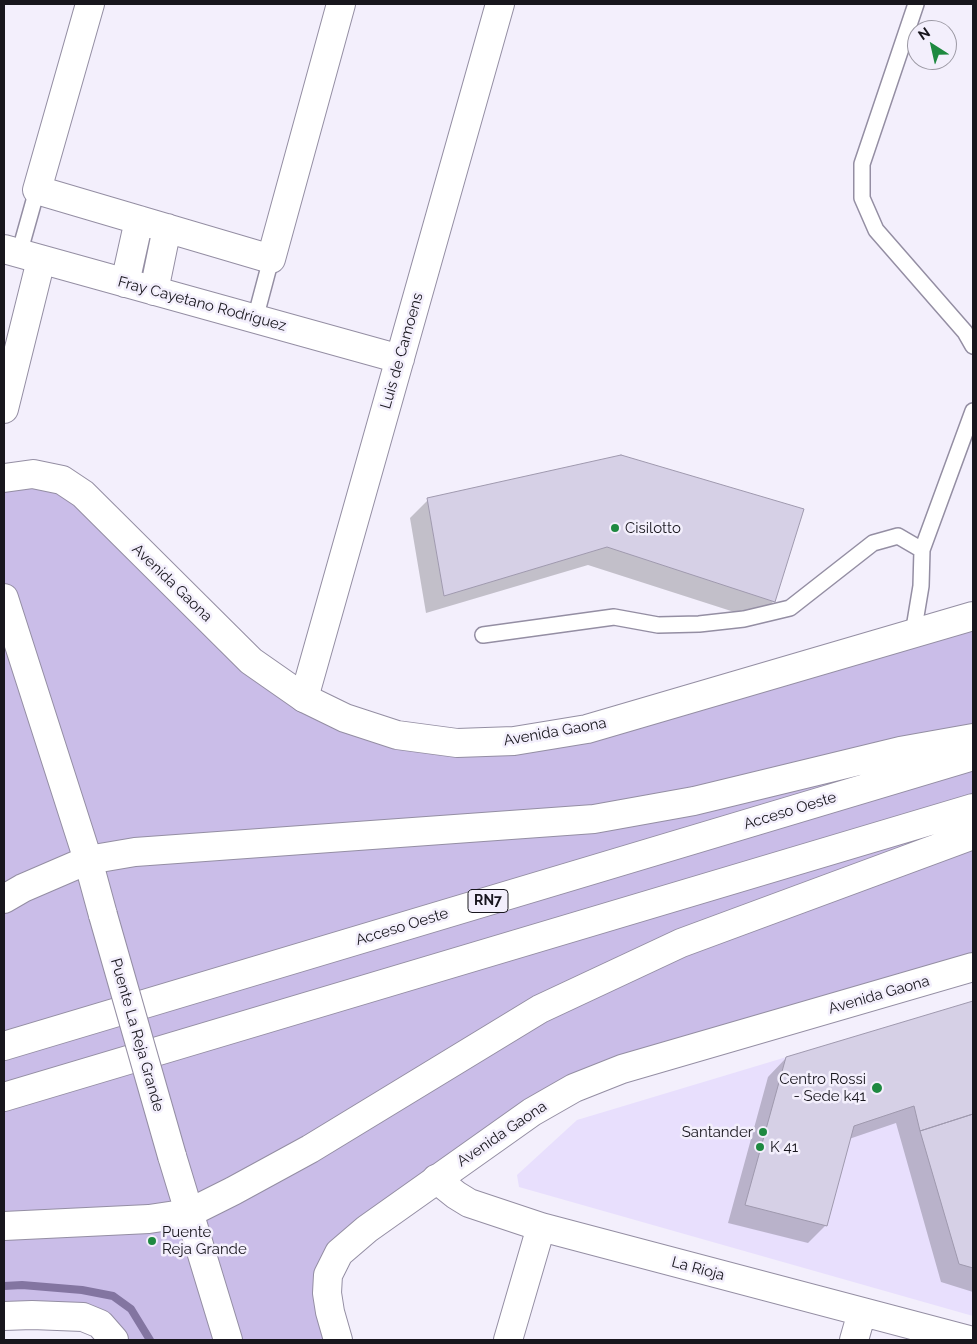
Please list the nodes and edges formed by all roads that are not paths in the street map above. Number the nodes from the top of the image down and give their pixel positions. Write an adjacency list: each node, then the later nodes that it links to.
1 (90, 4): 5 (main road)
2 (341, 4): 9 (main road)
3 (500, 4): 14 (main road, Luis de Camoens)
4 (916, 4): 13 (lane)
5 (37, 190): 6 (main road); 8 (lane)
6 (139, 220): 7 (main road); 10 (main road)
7 (167, 228): 9 (main road); 11 (main road)
8 (21, 254): 10 (main road, Fray Cayetano Rodríguez); 15 (main road)
9 (271, 259): 12 (lane)
10 (125, 283): 11 (main road, Fray Cayetano Rodríguez)
11 (154, 291): 12 (main road, Fray Cayetano Rodríguez)
12 (255, 319): 14 (main road, Fray Cayetano Rodríguez)
13 (973, 346)
14 (400, 359): 23 (main road, Luis de Camoens)
15 (4, 409)
16 (973, 412): 18 (lane)
17 (4, 478): 23 (main road, Avenida Gaona)
18 (922, 550): 21 (lane); 22 (lane)
19 (4, 598): 28 (main road, Puente La Reja Grande)
20 (973, 616): 21 (main road, Avenida Gaona)
21 (913, 634): 23 (main road, Avenida Gaona)
22 (484, 635)
23 (304, 698)
24 (973, 738): 28 (main road)
25 (973, 756): 31 (main road, Acceso Oeste / RN7)
26 (973, 808): 32 (main road)
27 (973, 835): 34 (main road)
28 (88, 860): 29 (main road); 34 (main road, Puente La Reja Grande, bridge)
29 (4, 899)
30 (973, 967): 33 (main road, Avenida Gaona)
31 (4, 1046)
32 (4, 1097)
33 (436, 1179): 36 (main road, La Rioja); 41 (main road, Avenida Gaona)
34 (190, 1213): 35 (main road); 40 (main road, Puente La Reja Grande)
35 (4, 1226)
36 (541, 1227): 37 (main road, La Rioja); 42 (main road)
37 (862, 1312): 43 (main road); 44 (main road, La Rioja)
38 (4, 1316): 39 (main road)
39 (114, 1340)
40 (228, 1340)
41 (338, 1340)
42 (508, 1340)
43 (854, 1340)
44 (969, 1340)

